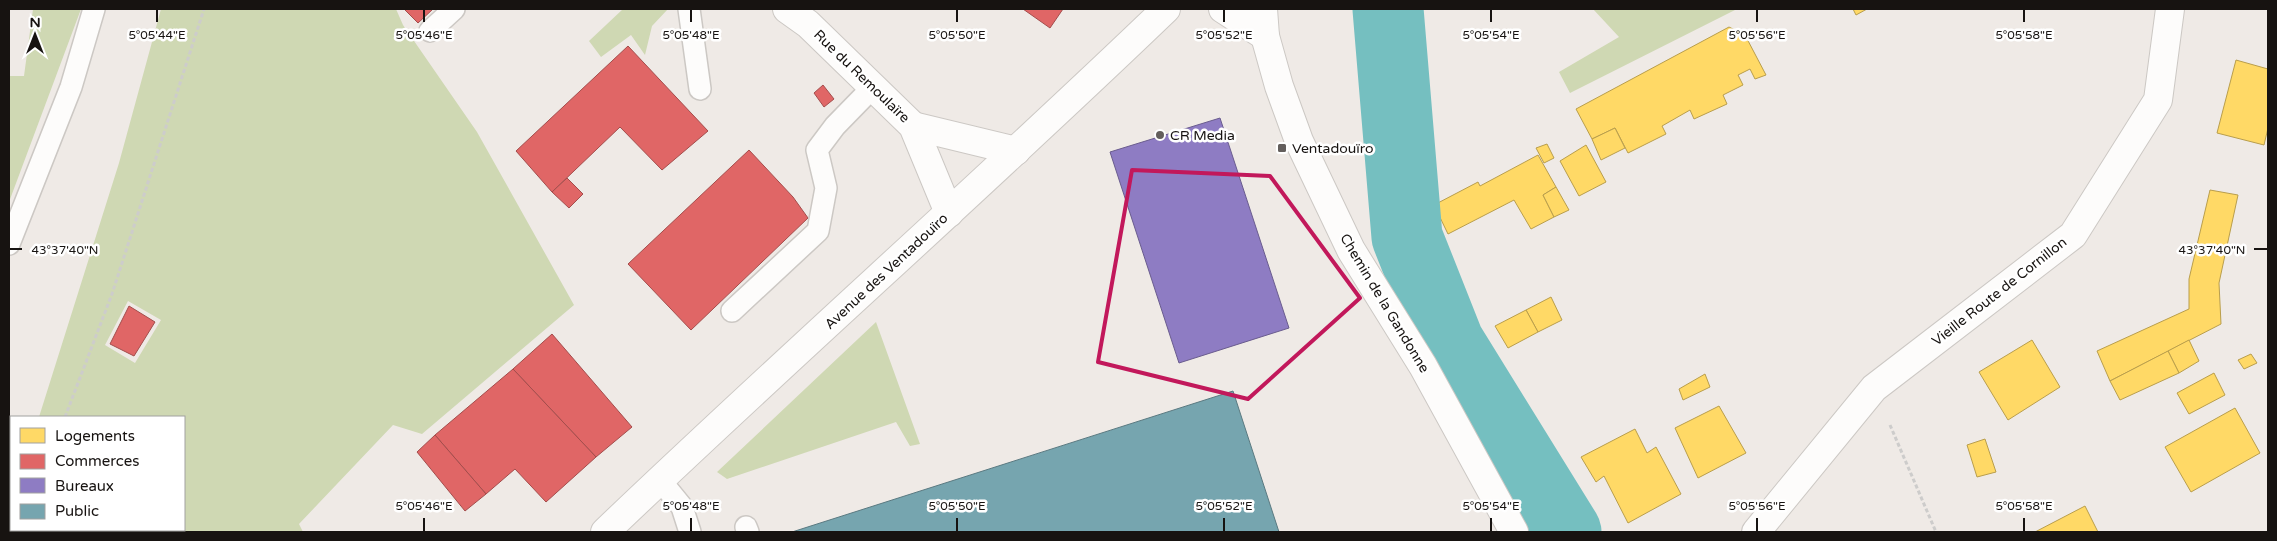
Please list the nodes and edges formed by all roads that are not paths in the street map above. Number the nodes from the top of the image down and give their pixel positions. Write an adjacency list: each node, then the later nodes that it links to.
1 (94, 9): 16 (lane)
2 (454, 9): 9 (lane)
3 (689, 9): 12 (lane)
4 (787, 9): 11 (street, Rue du Remoulaïre)
5 (1166, 9): 14 (street, Avenue des Ventadouïro)
6 (1223, 9): 10 (street)
7 (1263, 9): 10 (street, Chemin de la Gandonne)
8 (2170, 9): 22 (street, Vieille Route de Cornillon)
9 (430, 31)
10 (1265, 36): 21 (street, Chemin de la Gandonne)
11 (874, 86): 13 (street, Rue du Remoulaïre); 17 (lane)
12 (700, 88)
13 (913, 126): 14 (street, Rue du Remoulaïre); 15 (street, Rue du Remoulaïre)
14 (1016, 151): 15 (street, Avenue des Ventadouïro)
15 (949, 213): 18 (street, Avenue des Ventadouïro)
16 (9, 244)
17 (732, 311)
18 (660, 480): 19 (street, Avenue des Ventadouïro); 20 (lane)
19 (605, 532)
20 (690, 532)
21 (1514, 532)
22 (1756, 532)

